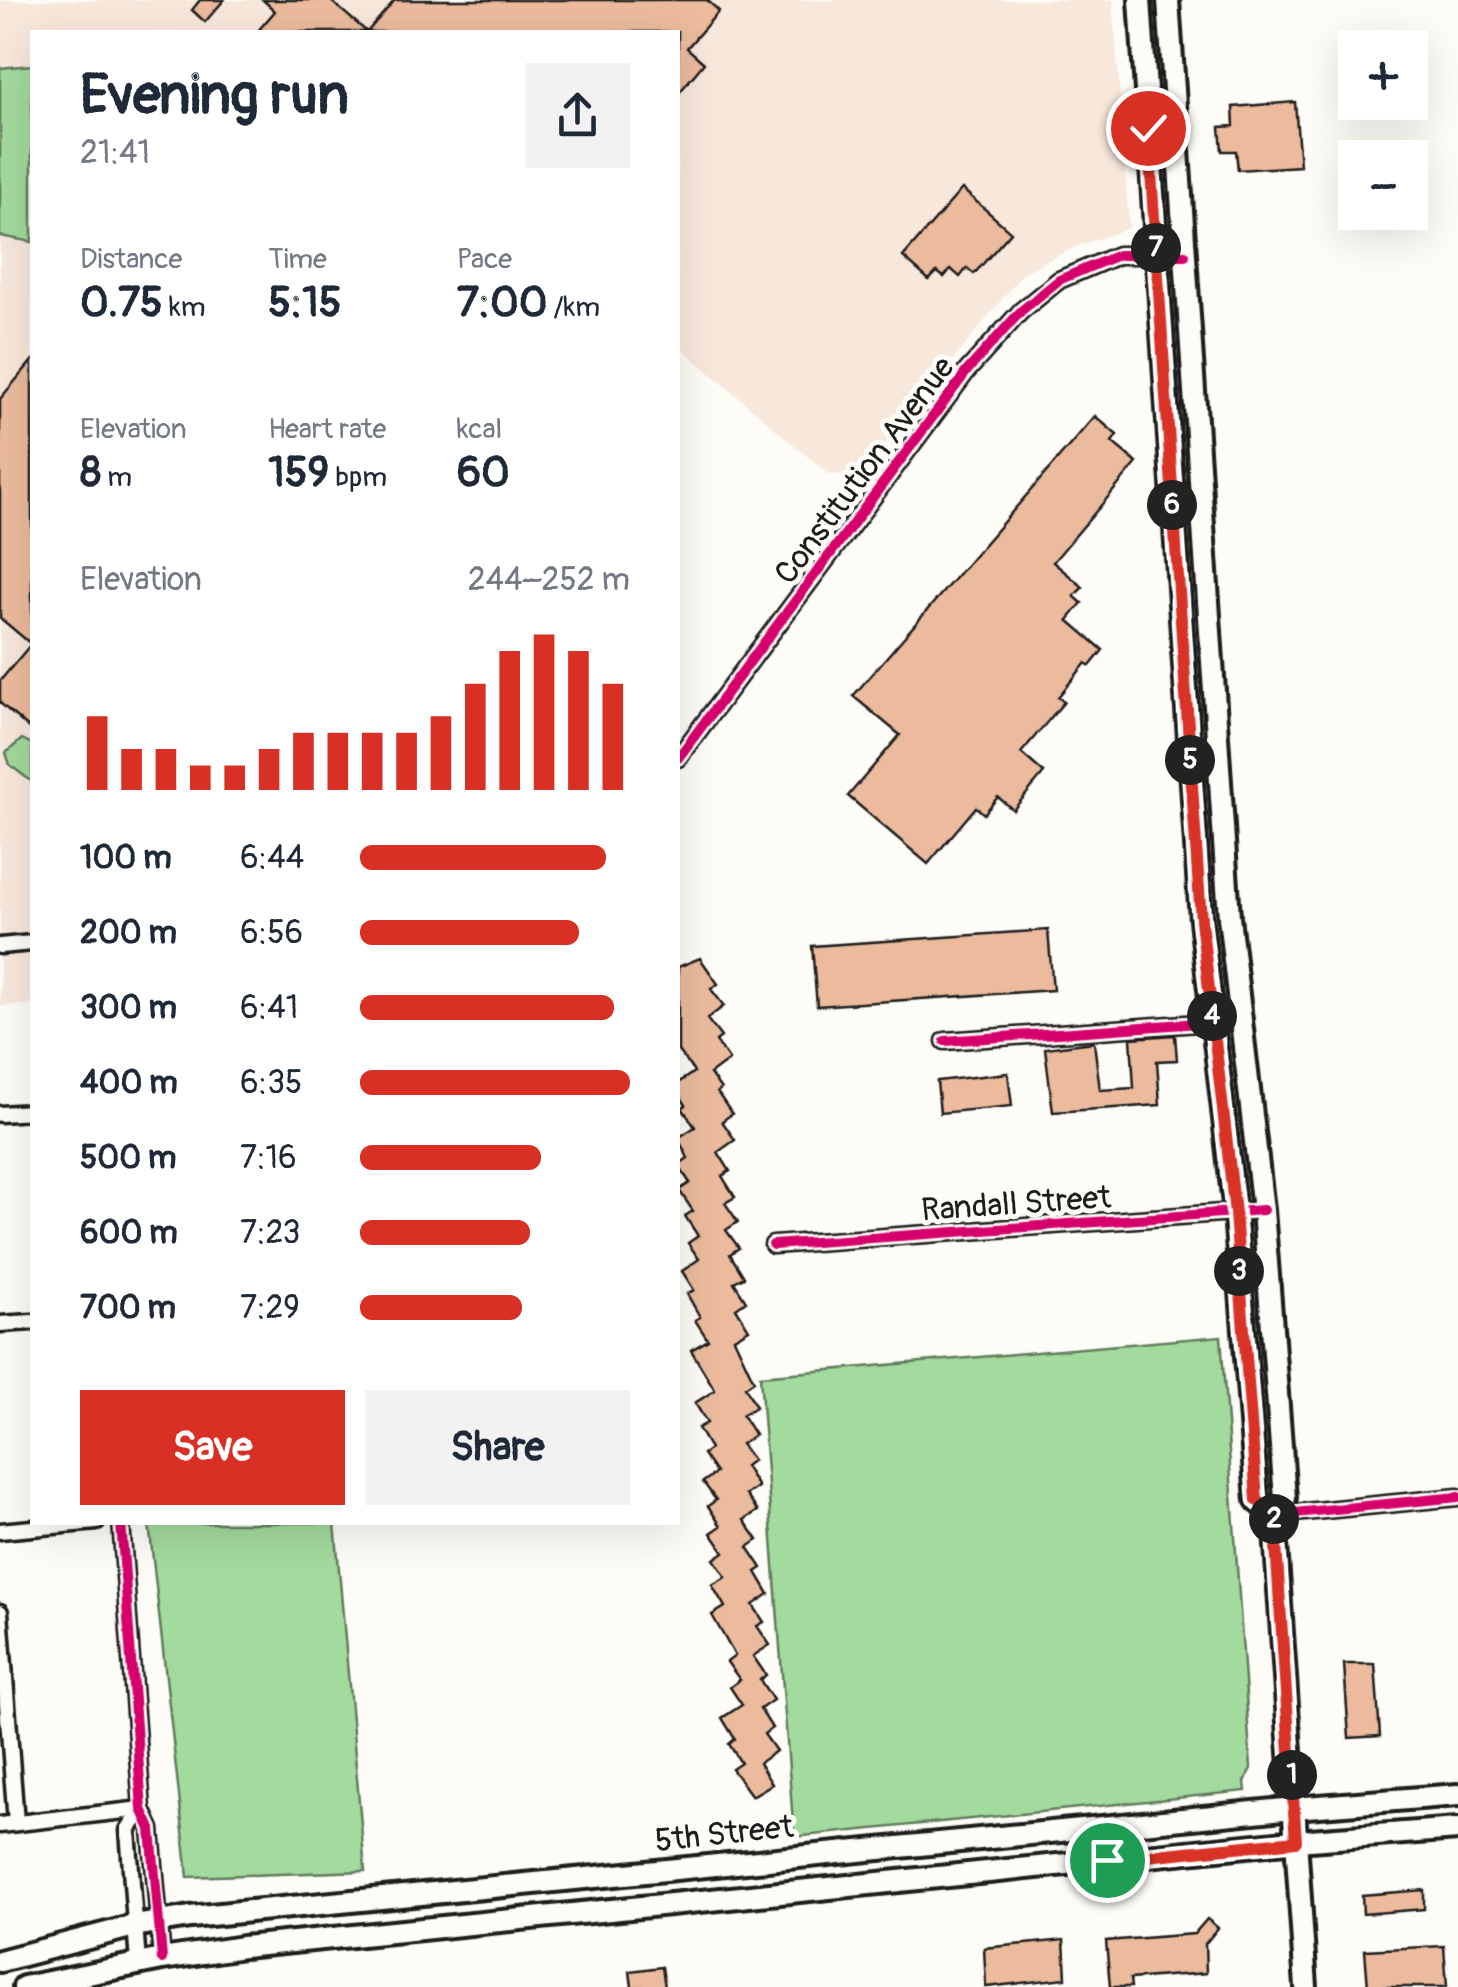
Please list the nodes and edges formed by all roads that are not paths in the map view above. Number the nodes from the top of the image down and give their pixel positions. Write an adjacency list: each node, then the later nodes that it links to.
1 (1140, 0): 4 (main road)
2 (1168, 0): 3 (main road)
3 (1185, 255): 4 (street, Constitution Avenue); 12 (main road)
4 (1157, 257): 5 (street, Constitution Avenue); 8 (main road)
5 (680, 755)
6 (30, 944): 7 (street)
7 (0, 946)
8 (1213, 1022): 9 (street); 13 (main road)
9 (945, 1041)
10 (30, 1112): 11 (street)
11 (0, 1114)
12 (1263, 1210): 13 (street, Randall Street); 18 (main road)
13 (1235, 1213): 14 (street, Randall Street); 18 (main road)
14 (772, 1245)
15 (30, 1322): 16 (street)
16 (0, 1324)
17 (1458, 1497): 18 (street)
18 (1274, 1515): 25 (main road)
19 (65, 1525): 21 (street)
20 (121, 1525): 26 (street)
21 (0, 1531)
22 (0, 1612): 27 (street)
23 (1458, 1794): 24 (main road, 5th Street)
24 (1434, 1797): 25 (main road, 5th Street); 30 (main road)
25 (1294, 1808): 29 (main road, 5th Street); 32 (main road)
26 (142, 1809): 27 (street); 40 (street); 42 (street)
27 (16, 1824): 28 (street)
28 (0, 1825)
29 (1104, 1826): 31 (main road, 5th Street); 34 (main road)
30 (1452, 1830): 32 (main road, 5th Street)
31 (982, 1838): 33 (main road, 5th Street); 35 (main road)
32 (1296, 1841): 34 (main road, 5th Street); 47 (main road)
33 (795, 1856): 36 (main road, 5th Street); 38 (main road)
34 (1107, 1860): 35 (main road, 5th Street)
35 (985, 1872): 38 (main road, 5th Street)
36 (586, 1876): 37 (main road, 5th Street); 39 (main road)
37 (452, 1889): 40 (main road, 5th Street); 41 (main road)
38 (799, 1891): 39 (main road, 5th Street)
39 (603, 1910): 41 (main road, 5th Street)
40 (157, 1922): 42 (main road, 5th Street); 43 (street)
41 (458, 1925): 43 (main road, 5th Street)
42 (134, 1926): 44 (main road, 5th Street); 45 (street)
43 (162, 1958): 45 (main road, 5th Street)
44 (0, 1961)
45 (138, 1963): 46 (main road, 5th Street)
46 (24, 1987)
47 (1306, 1987)

